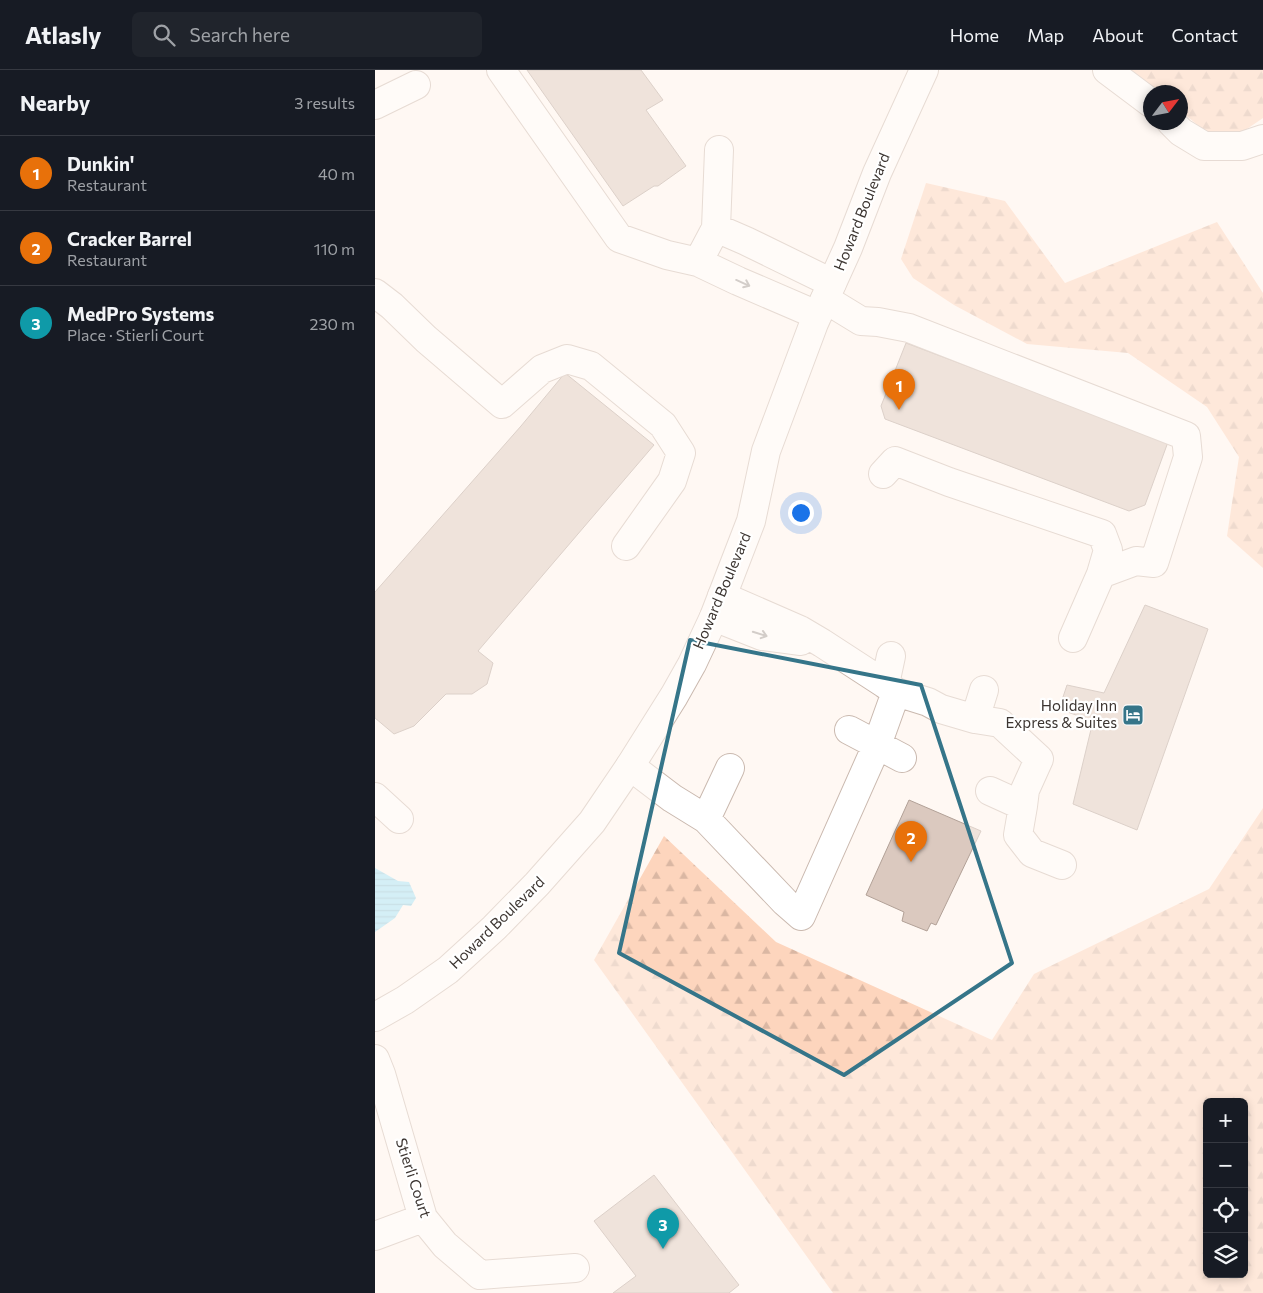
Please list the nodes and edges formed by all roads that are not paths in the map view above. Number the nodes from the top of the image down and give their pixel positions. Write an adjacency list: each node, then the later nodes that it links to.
1 (501, 70): 11 (main road)
2 (923, 70): 13 (main road, Howard Boulevard)
3 (1107, 70): 5 (main road)
4 (416, 85): 6 (main road)
5 (1143, 97)
6 (375, 105)
7 (1179, 130): 8 (main road)
8 (1263, 139)
9 (719, 150): 10 (main road)
10 (716, 228): 11 (main road); 13 (main road)
11 (699, 262): 13 (main road, one-way to 13)
12 (375, 293): 15 (main road)
13 (825, 299): 16 (main road); 17 (main road, Howard Boulevard)
14 (883, 474): 16 (main road)
15 (626, 546)
16 (1101, 574): 18 (main road)
17 (718, 607): 20 (main road); 26 (main road, Howard Boulevard)
18 (1073, 638)
19 (891, 656): 20 (main road)
20 (891, 688): 22 (main road); 24 (main road)
21 (984, 690): 22 (main road)
22 (975, 719): 30 (main road)
23 (849, 730): 24 (main road)
24 (877, 744): 25 (main road); 32 (main road)
25 (902, 758)
26 (630, 766): 32 (main road); 34 (main road, Howard Boulevard)
27 (731, 768): 32 (main road)
28 (990, 791): 30 (main road)
29 (375, 797): 31 (main road)
30 (1023, 806): 33 (main road)
31 (399, 819)
32 (707, 819)
33 (1062, 865)
34 (375, 1017)
35 (375, 1059): 36 (main road, Stierli Court)
36 (423, 1218): 37 (main road); 38 (main road, Stierli Court)
37 (375, 1236)
38 (575, 1268)

